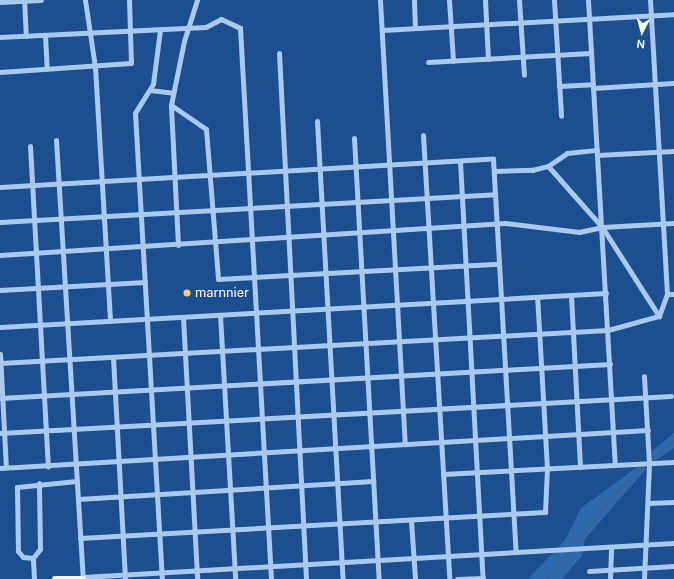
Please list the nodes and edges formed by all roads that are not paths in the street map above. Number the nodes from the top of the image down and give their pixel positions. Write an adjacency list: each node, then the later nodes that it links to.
1 (24, 0): 2 (street); 14 (street); 29 (street)
2 (41, 0)
3 (85, 0): 27 (street)
4 (129, 0): 24 (street)
5 (197, 0): 21 (street)
6 (380, 0): 26 (street)
7 (414, 0): 23 (street)
8 (449, 0): 22 (street)
9 (485, 0): 20 (street)
10 (519, 0): 19 (street)
11 (554, 0): 18 (street)
12 (588, 0): 17 (street)
13 (650, 0): 16 (street)
14 (0, 2)
15 (674, 14): 16 (street)
16 (651, 15): 17 (street); 43 (street)
17 (589, 18): 18 (street); 32 (street)
18 (555, 20): 19 (street); 33 (street)
19 (521, 22): 20 (street); 34 (street)
20 (486, 24): 22 (street); 35 (street)
21 (188, 26): 25 (street); 47 (street); 66 (street)
22 (450, 26): 23 (street); 36 (street)
23 (415, 28): 26 (street)
24 (129, 30): 25 (street); 27 (street); 38 (street)
25 (160, 30): 46 (street)
26 (382, 30): 60 (street)
27 (92, 32): 28 (street); 38 (street)
28 (45, 35): 29 (street); 39 (street)
29 (26, 36): 30 (street)
30 (0, 37)
31 (279, 53): 64 (street)
32 (591, 54): 33 (street); 45 (street)
33 (558, 55): 34 (street); 44 (street)
34 (523, 57): 35 (street); 41 (street)
35 (488, 59): 36 (street)
36 (452, 61): 37 (street)
37 (428, 62)
38 (95, 67): 39 (street); 70 (street)
39 (48, 69): 40 (street)
40 (0, 72)
41 (524, 75)
42 (674, 82): 43 (street)
43 (655, 84): 45 (street); 57 (street)
44 (559, 86): 45 (street); 49 (street)
45 (593, 86): 56 (street)
46 (150, 90): 47 (street); 69 (street)
47 (172, 93): 48 (street)
48 (171, 105): 67 (street); 68 (street)
49 (561, 116)
50 (317, 120): 63 (street)
51 (423, 135): 59 (street)
52 (354, 138): 62 (street)
53 (56, 140): 71 (street)
54 (30, 146): 72 (street)
55 (674, 151): 57 (street)
56 (597, 152): 57 (street); 61 (street); 92 (street)
57 (658, 152): 89 (street)
58 (460, 161): 59 (street); 65 (street); 75 (street)
59 (425, 163): 60 (street); 76 (street)
60 (389, 165): 62 (street); 77 (street)
61 (548, 166): 65 (street); 92 (street)
62 (356, 167): 63 (street); 78 (street)
63 (320, 169): 64 (street); 79 (street)
64 (283, 170): 66 (street); 80 (street)
65 (494, 172): 74 (street)
66 (248, 173): 67 (street); 81 (street)
67 (212, 175): 68 (street); 82 (street)
68 (174, 177): 69 (street); 83 (street)
69 (139, 179): 70 (street); 84 (street)
70 (102, 181): 71 (street); 85 (street)
71 (60, 183): 72 (street); 86 (street)
72 (32, 185): 73 (street); 87 (street)
73 (0, 187)
74 (495, 194): 75 (street); 91 (street)
75 (462, 196): 76 (street); 93 (street)
76 (427, 198): 77 (street); 94 (street)
77 (391, 200): 78 (street); 95 (street)
78 (358, 202): 79 (street); 96 (street)
79 (322, 204): 80 (street); 97 (street)
80 (285, 206): 81 (street); 98 (street)
81 (250, 208): 82 (street); 99 (street)
82 (214, 210): 83 (street); 100 (street)
83 (176, 212): 84 (street); 101 (street)
84 (141, 214): 85 (street); 102 (street)
85 (104, 216): 86 (street); 103 (street)
86 (62, 218): 87 (street); 104 (street)
87 (34, 220): 88 (street); 105 (street)
88 (0, 222)
89 (663, 223): 90 (street); 92 (street); 121 (street)
90 (674, 223)
91 (497, 224): 92 (street); 93 (street); 107 (street)
92 (602, 227): 120 (street); 134 (street)
93 (463, 228): 94 (street); 108 (street)
94 (429, 230): 95 (street); 109 (street)
95 (393, 232): 96 (street); 110 (street)
96 (359, 234): 97 (street); 111 (street)
97 (324, 236): 98 (street); 112 (street)
98 (287, 238): 99 (street); 113 (street)
99 (252, 240): 100 (street); 114 (street)
100 (216, 242): 101 (street); 114 (street)
101 (178, 245): 102 (street)
102 (143, 247): 103 (street); 115 (street)
103 (106, 249): 104 (street); 116 (street)
104 (64, 251): 105 (street); 117 (street)
105 (36, 253): 106 (street); 118 (street)
106 (0, 255)
107 (499, 264): 108 (street); 125 (street)
108 (466, 266): 109 (street); 126 (street)
109 (431, 267): 110 (street); 127 (street)
110 (395, 269): 111 (street); 128 (street)
111 (362, 271): 112 (street); 129 (street)
112 (326, 273): 113 (street); 130 (street)
113 (289, 276): 114 (street); 131 (street)
114 (254, 277): 132 (street)
115 (145, 282): 116 (street); 136 (street)
116 (108, 284): 117 (street); 137 (street)
117 (66, 286): 118 (street); 138 (street)
118 (38, 288): 119 (street); 139 (street)
119 (0, 290)
120 (606, 293): 123 (street); 141 (street)
121 (667, 294): 122 (street); 134 (street)
122 (674, 294)
123 (571, 295): 124 (street); 142 (street)
124 (537, 297): 125 (street); 143 (street)
125 (501, 299): 126 (street); 144 (street)
126 (468, 301): 127 (street); 145 (street)
127 (433, 303): 128 (street); 146 (street)
128 (397, 305): 129 (street); 147 (street)
129 (364, 307): 130 (street); 148 (street)
130 (328, 309): 131 (street); 149 (street)
131 (291, 312): 132 (street); 150 (street)
132 (256, 313): 133 (street); 151 (street)
133 (220, 315): 135 (street); 152 (street)
134 (659, 316): 141 (street)
135 (183, 317): 136 (street); 153 (street)
136 (147, 319): 137 (street); 155 (street)
137 (110, 321): 138 (street)
138 (68, 323): 139 (street); 157 (street)
139 (40, 325): 140 (street); 158 (street)
140 (0, 327)
141 (608, 330): 142 (street); 160 (street)
142 (573, 332): 143 (street); 161 (street)
143 (540, 333): 144 (street); 162 (street)
144 (503, 336): 145 (street); 163 (street)
145 (470, 337): 146 (street); 164 (street)
146 (435, 339): 147 (street); 165 (street)
147 (399, 341): 148 (street); 166 (street)
148 (366, 343): 149 (street); 168 (street)
149 (330, 345): 150 (street); 169 (street)
150 (293, 347): 151 (street); 170 (street)
151 (258, 349): 152 (street); 171 (street)
152 (222, 351): 153 (street); 172 (street)
153 (185, 353): 155 (street); 173 (street)
154 (0, 354): 159 (street)
155 (149, 355): 156 (street); 174 (street)
156 (113, 357): 157 (street); 175 (street)
157 (70, 359): 158 (street); 176 (street)
158 (42, 361): 159 (street); 177 (street)
159 (0, 363): 179 (street)
160 (610, 364): 161 (street); 181 (street)
161 (575, 366): 162 (street); 182 (street)
162 (541, 368): 163 (street); 183 (street)
163 (505, 370): 164 (street); 184 (street)
164 (472, 372): 165 (street); 185 (street)
165 (437, 373): 166 (street); 186 (street)
166 (401, 375): 168 (street); 187 (street)
167 (644, 376): 180 (street)
168 (368, 377): 169 (street); 188 (street)
169 (332, 379): 170 (street); 189 (street)
170 (294, 381): 171 (street); 190 (street)
171 (260, 383): 172 (street); 191 (street)
172 (224, 386): 173 (street); 192 (street)
173 (187, 387): 174 (street); 193 (street)
174 (151, 389): 175 (street); 194 (street)
175 (115, 391): 176 (street); 195 (street)
176 (72, 394): 177 (street); 196 (street)
177 (44, 396): 179 (street); 197 (street)
178 (671, 396): 180 (street)
179 (1, 397): 200 (street)
180 (646, 397): 181 (street); 198 (street)
181 (612, 399): 182 (street); 199 (street)
182 (577, 401): 183 (street); 201 (street)
183 (544, 403): 184 (street); 202 (street)
184 (507, 405): 185 (street); 203 (street)
185 (474, 407): 186 (street); 204 (street)
186 (439, 409): 187 (street); 205 (street)
187 (403, 411): 188 (street); 206 (street)
188 (370, 413): 189 (street); 207 (street)
189 (334, 414): 190 (street); 208 (street)
190 (297, 417): 191 (street); 209 (street)
191 (262, 418): 192 (street); 210 (street)
192 (226, 421): 193 (street); 211 (street)
193 (189, 423): 194 (street); 212 (street)
194 (153, 425): 195 (street); 213 (street)
195 (117, 427): 196 (street); 214 (street)
196 (74, 429): 197 (street); 216 (street)
197 (46, 430): 200 (street); 219 (street)
198 (648, 430): 199 (street); 217 (street)
199 (614, 432): 201 (street); 218 (street)
200 (2, 433): 220 (street)
201 (578, 434): 202 (street); 221 (street)
202 (545, 436): 203 (street); 223 (street)
203 (509, 438): 204 (street); 224 (street)
204 (476, 440): 205 (street); 225 (street)
205 (441, 442): 206 (street); 226 (street)
206 (405, 444): 207 (street)
207 (372, 446): 208 (street); 228 (street)
208 (336, 448): 209 (street); 230 (street)
209 (298, 450): 210 (street); 231 (street)
210 (264, 453): 211 (street); 232 (street)
211 (228, 454): 212 (street); 233 (street)
212 (191, 456): 213 (street); 234 (street)
213 (155, 459): 214 (street); 235 (street)
214 (119, 461): 216 (street); 236 (street)
215 (674, 462): 217 (street)
216 (76, 463): 219 (street); 227 (street)
217 (650, 463): 218 (street); 239 (street)
218 (615, 465): 221 (street)
219 (48, 466): 220 (street)
220 (6, 467): 222 (street)
221 (580, 467): 223 (street)
222 (0, 468)
223 (547, 468): 224 (street); 240 (street)
224 (511, 470): 225 (street); 240 (street)
225 (477, 472): 226 (street); 241 (street)
226 (443, 474): 242 (street)
227 (77, 481): 229 (street); 237 (street)
228 (373, 481): 230 (street); 244 (street)
229 (38, 483): 259 (street); 259 (street)
230 (338, 483): 231 (street); 245 (street)
231 (301, 485): 232 (street); 246 (street)
232 (266, 488): 233 (street); 247 (street)
233 (230, 489): 234 (street); 248 (street)
234 (193, 491): 235 (street); 249 (street)
235 (157, 494): 236 (street); 250 (street)
236 (120, 497): 237 (street); 251 (street)
237 (78, 499): 252 (street)
238 (674, 502): 239 (street)
239 (648, 503): 254 (street)
240 (513, 514): 241 (street); 256 (street)
241 (480, 516): 242 (street); 257 (street)
242 (445, 518): 243 (street); 258 (street)
243 (412, 520): 244 (street); 260 (street)
244 (376, 522): 245 (street); 261 (street)
245 (340, 524): 246 (street); 262 (street)
246 (304, 526): 247 (street); 263 (street)
247 (269, 528): 248 (street); 265 (street)
248 (232, 530): 249 (street); 267 (street)
249 (195, 532): 250 (street); 269 (street)
250 (159, 535): 251 (street); 271 (street)
251 (123, 536): 252 (street); 272 (street)
252 (80, 538): 273 (street)
253 (674, 543): 254 (street)
254 (646, 545): 255 (street); 266 (street)
255 (611, 547): 256 (street); 268 (street)
256 (516, 552): 257 (street)
257 (482, 554): 258 (street); 274 (street)
258 (447, 556): 260 (street); 285 (street)
259 (33, 558): 275 (street)
260 (414, 558): 261 (street); 284 (street)
261 (378, 560): 262 (street); 283 (street)
262 (342, 562): 263 (street); 282 (street)
263 (305, 564): 265 (street); 281 (street)
264 (674, 566): 266 (street)
265 (271, 567): 267 (street); 280 (street)
266 (645, 568): 268 (street); 288 (street)
267 (234, 569): 269 (street); 279 (street)
268 (611, 570): 270 (street); 287 (street)
269 (197, 571): 271 (street); 278 (street)
270 (589, 571)
271 (162, 573): 272 (street); 277 (street)
272 (125, 577): 273 (street)
273 (83, 578): 276 (main road)
274 (483, 578): 286 (street)
275 (34, 579)
276 (56, 579)
277 (162, 579)
278 (197, 579)
279 (235, 579)
280 (272, 579)
281 (306, 579)
282 (343, 579)
283 (379, 579)
284 (415, 579)
285 (449, 579)
286 (457, 579)
287 (610, 579)
288 (644, 579)

